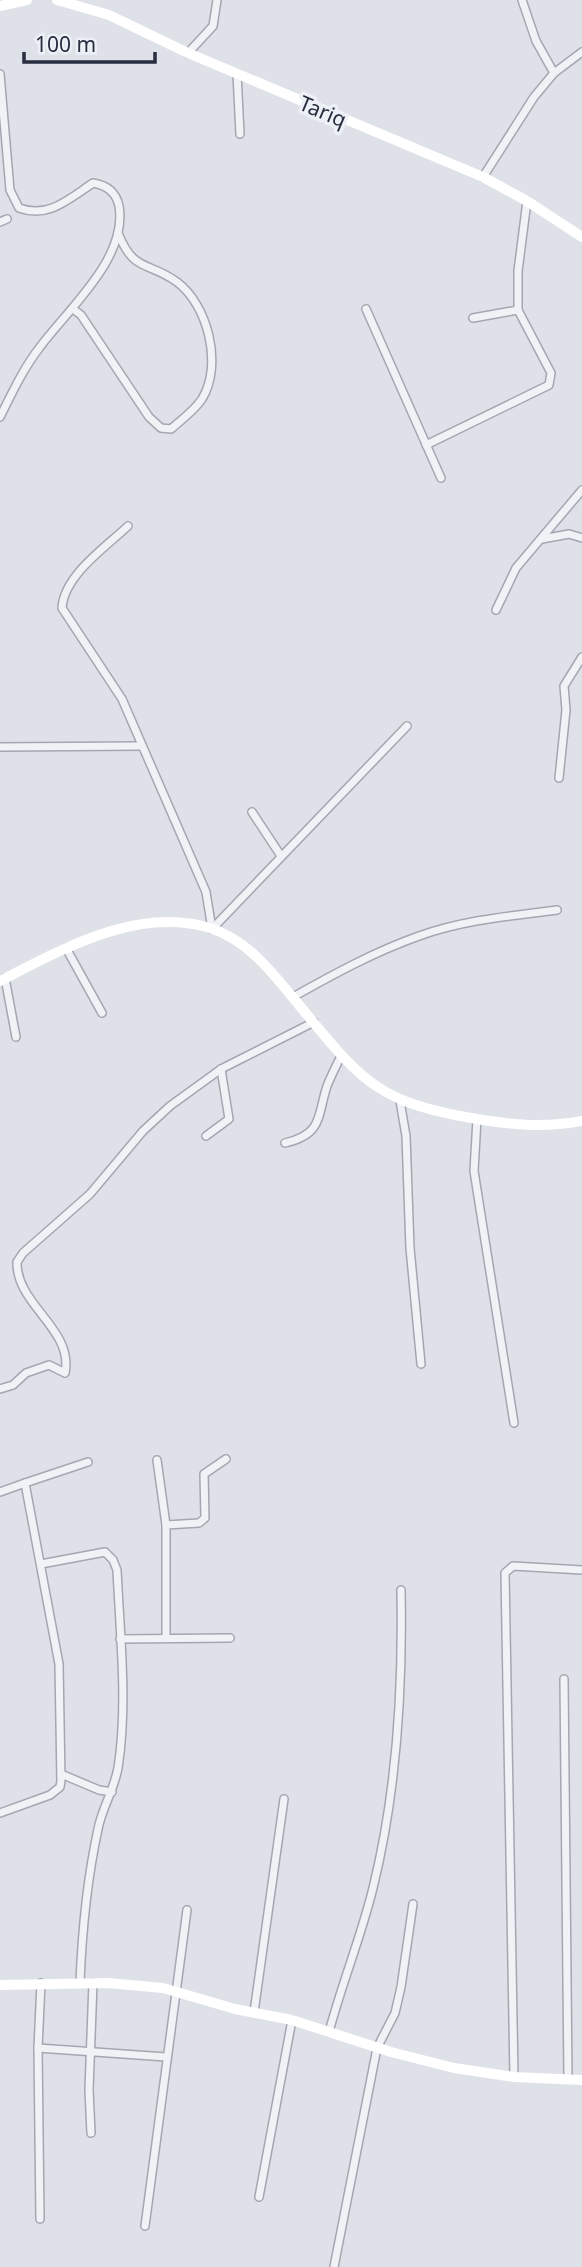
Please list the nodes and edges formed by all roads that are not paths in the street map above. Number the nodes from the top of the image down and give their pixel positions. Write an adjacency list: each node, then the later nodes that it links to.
1 (27, 0): 5 (street)
2 (57, 0): 7 (street, Tariq)
3 (218, 0): 7 (street)
4 (522, 0): 8 (street)
5 (0, 6)
6 (582, 52): 8 (street)
7 (188, 53): 10 (street, Tariq)
8 (554, 73): 12 (street)
9 (0, 74): 14 (street)
10 (237, 74): 11 (street); 12 (street, Tariq)
11 (240, 134)
12 (483, 177): 13 (street, Tariq)
13 (527, 201): 15 (street, Tariq); 18 (street)
14 (118, 233): 16 (street); 16 (street)
15 (582, 237)
16 (73, 309): 20 (street)
17 (366, 309): 21 (street)
18 (518, 310): 19 (street); 21 (street)
19 (472, 318)
20 (0, 417)
21 (426, 445): 22 (street)
22 (441, 478)
23 (582, 490): 26 (street)
24 (128, 526): 30 (street)
25 (582, 538): 26 (street)
26 (541, 540): 27 (street)
27 (496, 610)
28 (582, 657): 32 (street)
29 (407, 726): 34 (street)
30 (141, 746): 31 (street); 36 (street)
31 (0, 747)
32 (559, 778)
33 (252, 812): 34 (street)
34 (281, 856): 36 (street)
35 (556, 910): 39 (street)
36 (212, 929): 37 (street); 39 (street)
37 (66, 948): 38 (street); 40 (street)
38 (3, 980): 42 (street)
39 (293, 998): 41 (street)
40 (102, 1013)
41 (314, 1022): 43 (street); 44 (street)
42 (16, 1037)
43 (341, 1056): 45 (street); 49 (street)
44 (221, 1069): 48 (street); 51 (street)
45 (400, 1101): 46 (street); 50 (street)
46 (477, 1119): 47 (street); 52 (street)
47 (582, 1121)
48 (206, 1136)
49 (285, 1143)
50 (421, 1364)
51 (0, 1389)
52 (513, 1423)
53 (226, 1459): 58 (street)
54 (157, 1460): 58 (street)
55 (88, 1462): 56 (street)
56 (25, 1483): 57 (street); 59 (street)
57 (0, 1492)
58 (166, 1525): 62 (street)
59 (41, 1564): 64 (street); 66 (street)
60 (582, 1570): 84 (street)
61 (401, 1590): 79 (street)
62 (166, 1636): 63 (street); 64 (street)
63 (230, 1638)
64 (120, 1639): 67 (street)
65 (564, 1679): 85 (street)
66 (61, 1774): 67 (street); 69 (street)
67 (111, 1792): 73 (street)
68 (284, 1799): 77 (street)
69 (0, 1813)
70 (413, 1903): 81 (street)
71 (187, 1910): 76 (street)
72 (41, 1983): 73 (street); 75 (street); 80 (street)
73 (80, 1983): 74 (street)
74 (93, 1983): 76 (street); 82 (street)
75 (0, 1984)
76 (175, 1990): 77 (street); 83 (street)
77 (254, 2012): 78 (street)
78 (292, 2020): 79 (street); 88 (street)
79 (329, 2032): 81 (street)
80 (38, 2048): 82 (street); 89 (street)
81 (377, 2048): 84 (street); 91 (street)
82 (90, 2053): 83 (street); 87 (street)
83 (166, 2057): 90 (street)
84 (514, 2077): 85 (street)
85 (568, 2079): 86 (street)
86 (582, 2080)
87 (91, 2133)
88 (259, 2197)
89 (40, 2219)
90 (145, 2226)
91 (334, 2267)

